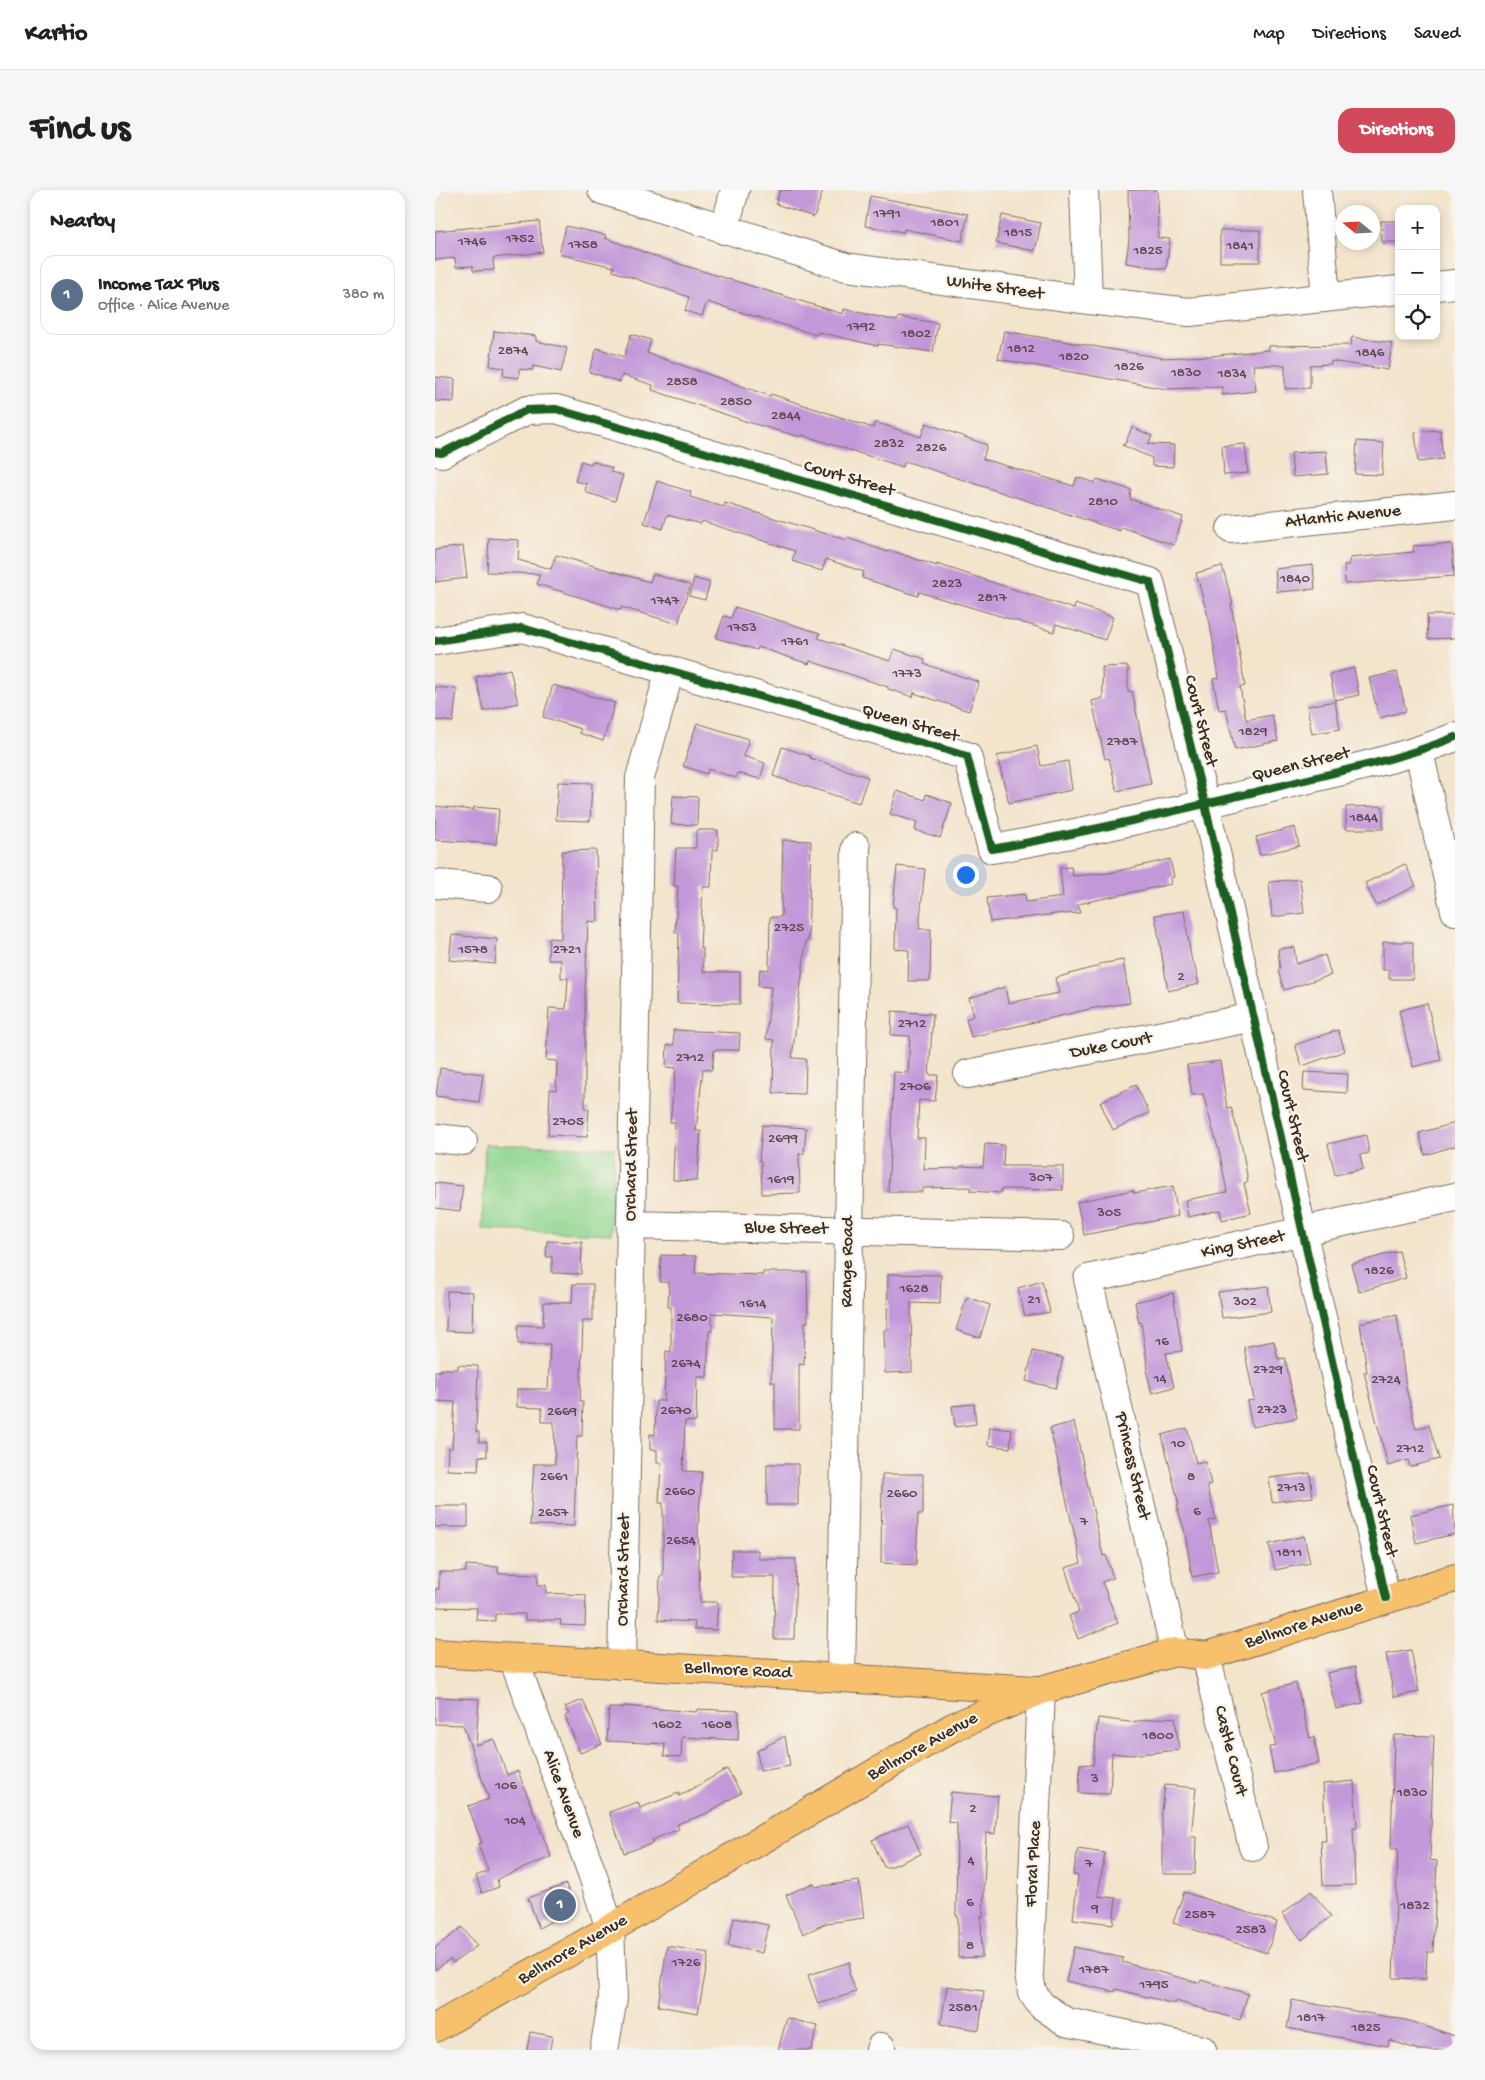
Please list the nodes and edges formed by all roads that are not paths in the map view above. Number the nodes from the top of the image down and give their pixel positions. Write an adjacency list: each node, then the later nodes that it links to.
1 (602, 190): 5 (street, White Street)
2 (735, 190): 5 (street)
3 (1084, 190): 10 (street)
4 (1317, 190): 9 (street)
5 (724, 230): 10 (street, White Street)
6 (1455, 284): 7 (street)
7 (1440, 286)
8 (1395, 290): 9 (street, White Street)
9 (1326, 298): 10 (street, White Street)
10 (1088, 300)
11 (435, 452): 18 (street, Court Street)
12 (1455, 505): 13 (street, Atlantic Avenue)
13 (1231, 529)
14 (435, 642): 15 (street, Queen Street)
15 (670, 670): 18 (street, Queen Street); 28 (street, Orchard Street)
16 (1455, 737): 17 (street, Queen Street)
17 (1419, 752): 18 (street, Queen Street); 22 (street)
18 (1205, 804): 23 (street, Court Street)
19 (856, 847): 29 (street, Range Road)
20 (435, 884): 21 (street)
21 (488, 888)
22 (1455, 912)
23 (1254, 1017): 24 (street, Duke Court); 30 (street, Court Street)
24 (968, 1074)
25 (435, 1138): 26 (street)
26 (463, 1140)
27 (1455, 1197): 30 (street, King Street)
28 (631, 1225): 29 (street, Blue Street); 39 (street, Orchard Street)
29 (849, 1230): 31 (street, Blue Street); 40 (street, Range Road)
30 (1303, 1232): 32 (street, King Street); 34 (street, Court Street)
31 (1060, 1236)
32 (1089, 1279): 35 (street, Princess Street)
33 (1455, 1578): 34 (main road, Bellmore Avenue)
34 (1386, 1598): 37 (main road, Bellmore Avenue)
35 (1175, 1652): 37 (main road, Bellmore Avenue); 41 (main road, Bellmore Avenue)
36 (435, 1653): 38 (main road, Bellmore Road)
37 (1206, 1656): 42 (street, Castle Court)
38 (515, 1660): 39 (main road, Bellmore Road); 43 (street, Alice Avenue)
39 (621, 1665): 40 (main road, Bellmore Road)
40 (841, 1677): 41 (main road, Bellmore Road)
41 (1041, 1690): 43 (main road, Bellmore Avenue); 45 (street, Floral Place)
42 (1253, 1847)
43 (610, 1929): 44 (main road, Bellmore Avenue); 46 (street, Alice Avenue)
44 (435, 2028)
45 (1099, 2040): 47 (street)
46 (604, 2050)
47 (1202, 2050)

